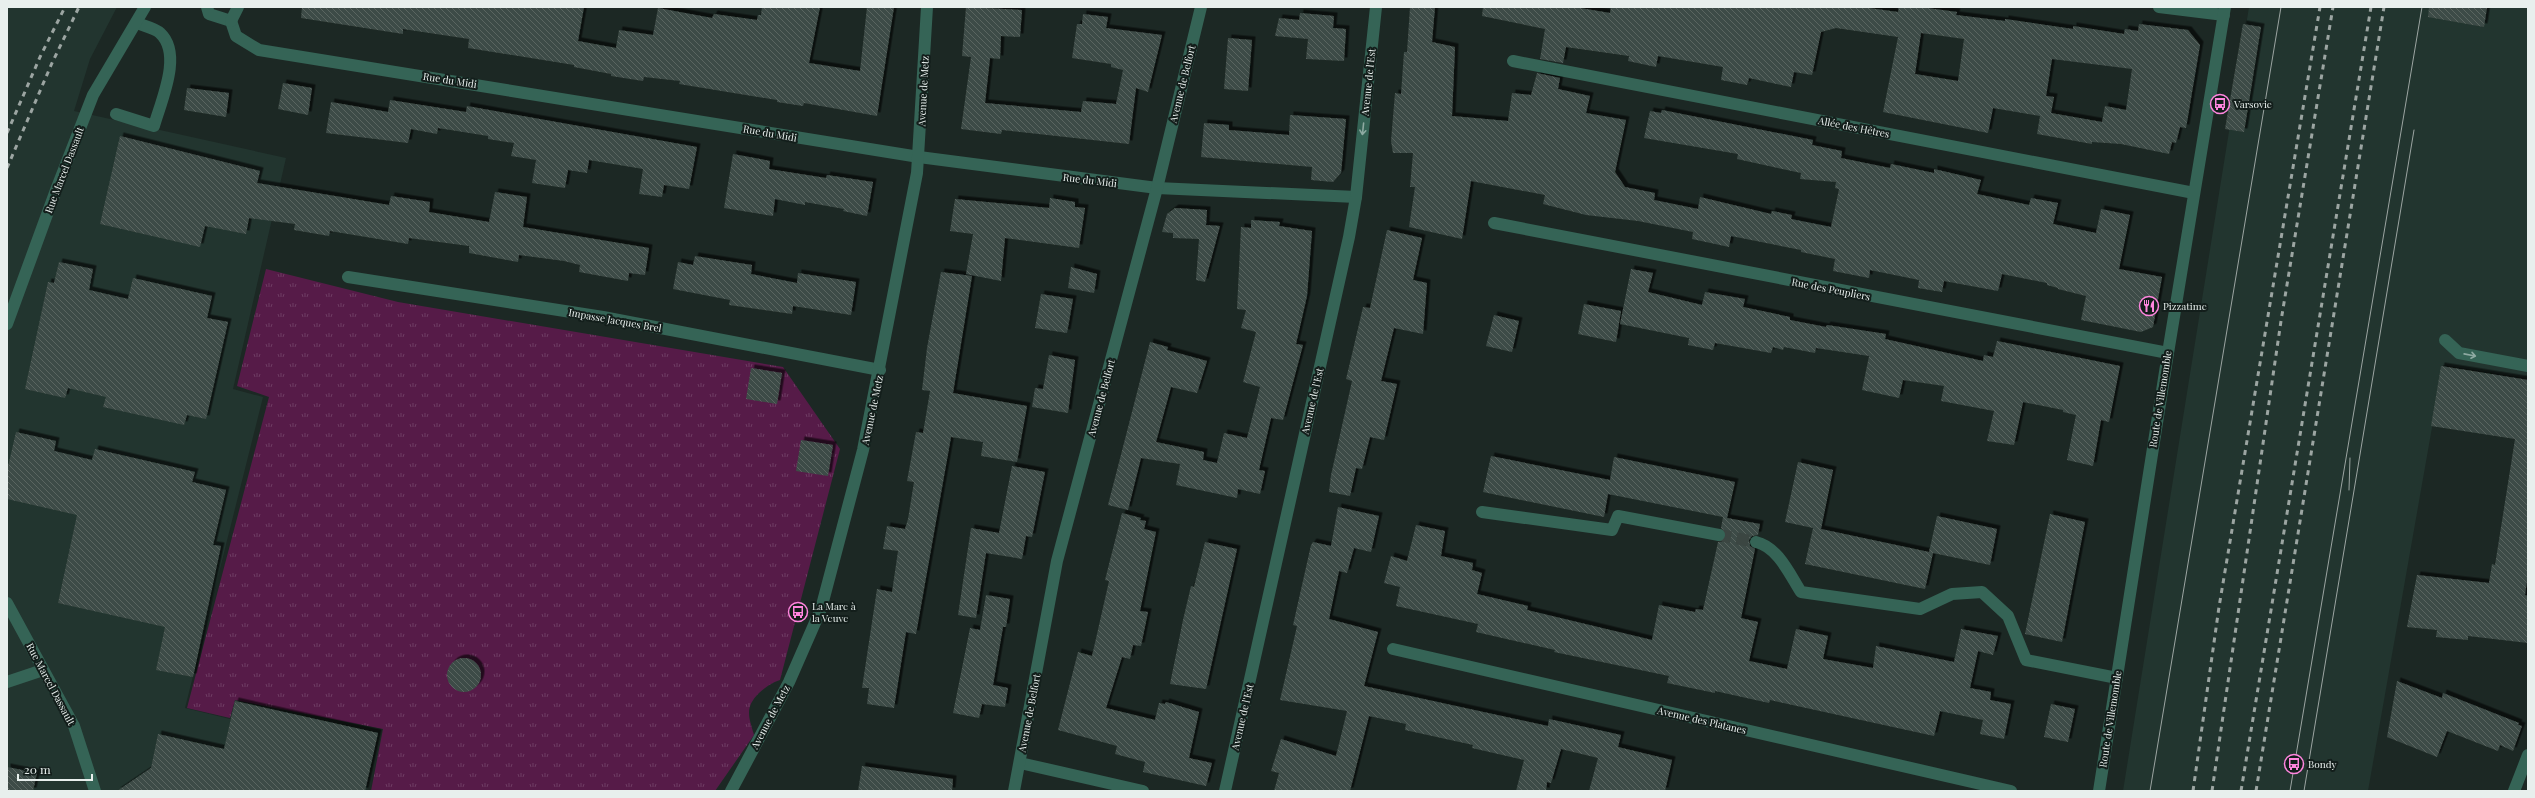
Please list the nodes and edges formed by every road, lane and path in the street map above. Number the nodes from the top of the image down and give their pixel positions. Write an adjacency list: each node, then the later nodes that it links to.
1 (145, 7): 10 (street, Rue Marcel Dassault)
2 (207, 7): 9 (street)
3 (238, 7): 9 (street)
4 (927, 7): 13 (street, Avenue de Metz)
5 (1201, 7): 14 (street, Avenue de Belfort)
6 (1376, 7): 16 (street, Avenue de l'Est, one-way to 16)
7 (2159, 7): 8 (street)
8 (2225, 11): 15 (street, Route de Villemomble)
9 (231, 21): 13 (street, Rue du Midi)
10 (137, 23): 12 (street); 19 (street, Rue Marcel Dassault)
11 (1513, 61): 15 (street, Allée des Hêtres)
12 (116, 114)
13 (919, 157): 14 (street, Rue du Midi); 23 (street, Avenue de Metz)
14 (1157, 188): 16 (street, Rue du Midi); 33 (street, Avenue de Belfort)
15 (2194, 193): 21 (street, Route de Villemomble)
16 (1356, 197): 38 (street, Avenue de l'Est)
17 (1494, 223): 21 (street, Rue des Peupliers)
18 (348, 277): 23 (street, Impasse Jacques Brel)
19 (7, 324)
20 (2445, 340): 22 (street, one-way to 22)
21 (2168, 354): 30 (street, Route de Villemomble)
22 (2528, 366)
23 (880, 370): 35 (street, Avenue de Metz)
24 (1482, 512): 25 (street)
25 (1719, 535)
26 (1756, 542): 30 (street)
27 (7, 603): 29 (street, Rue Marcel Dassault)
28 (1393, 649): 39 (street, Avenue des Platanes)
29 (43, 670): 31 (street); 34 (street, Rue Marcel Dassault)
30 (2117, 678): 40 (street, Route de Villemomble)
31 (7, 682)
32 (2528, 756): 41 (street)
33 (1020, 763): 36 (street, Avenue de Belfort); 37 (street)
34 (95, 791)
35 (731, 791)
36 (1014, 791)
37 (1143, 791)
38 (1225, 791)
39 (2011, 791)
40 (2099, 791)
41 (2514, 791)

